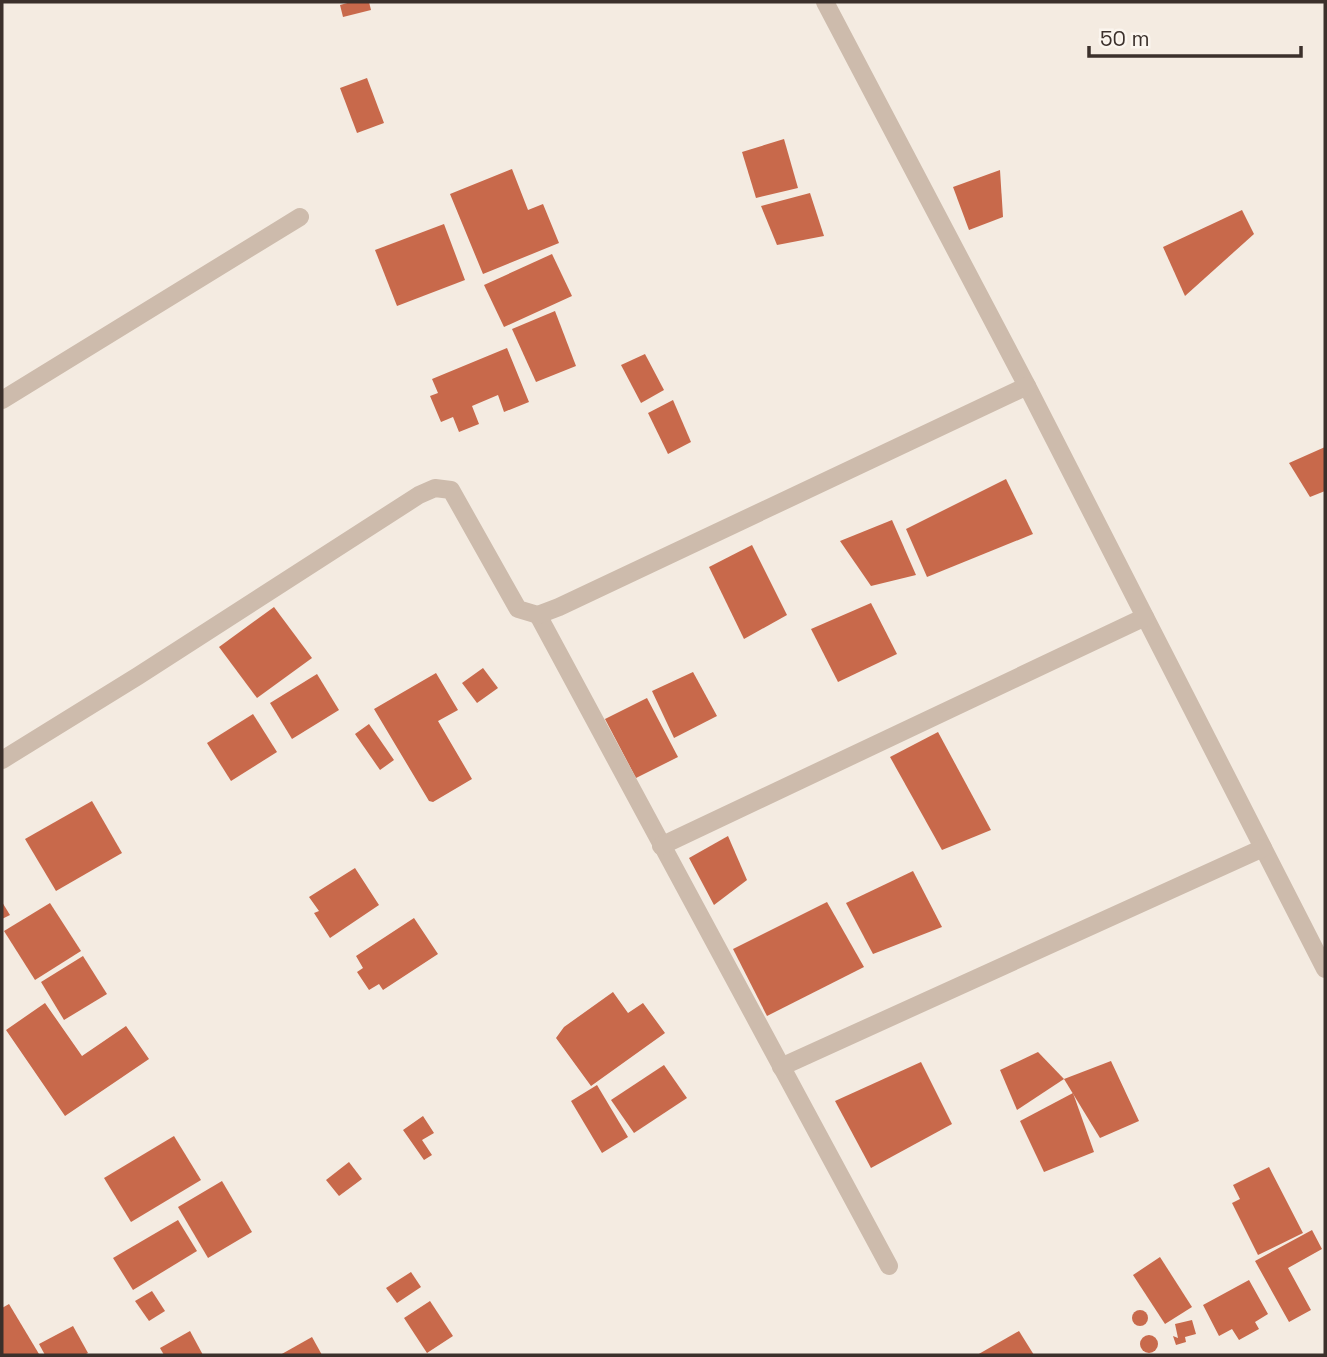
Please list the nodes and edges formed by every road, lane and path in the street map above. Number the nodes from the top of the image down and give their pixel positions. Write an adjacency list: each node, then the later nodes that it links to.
1 (825, 2): 3 (street)
2 (300, 216): 4 (street)
3 (1027, 386): 5 (street); 6 (street)
4 (2, 400)
5 (538, 615): 7 (street); 8 (street)
6 (1145, 617): 8 (street); 9 (street)
7 (2, 760)
8 (661, 846): 11 (street)
9 (1263, 848): 10 (street); 11 (street)
10 (1325, 969)
11 (781, 1067): 12 (street)
12 (889, 1266)

